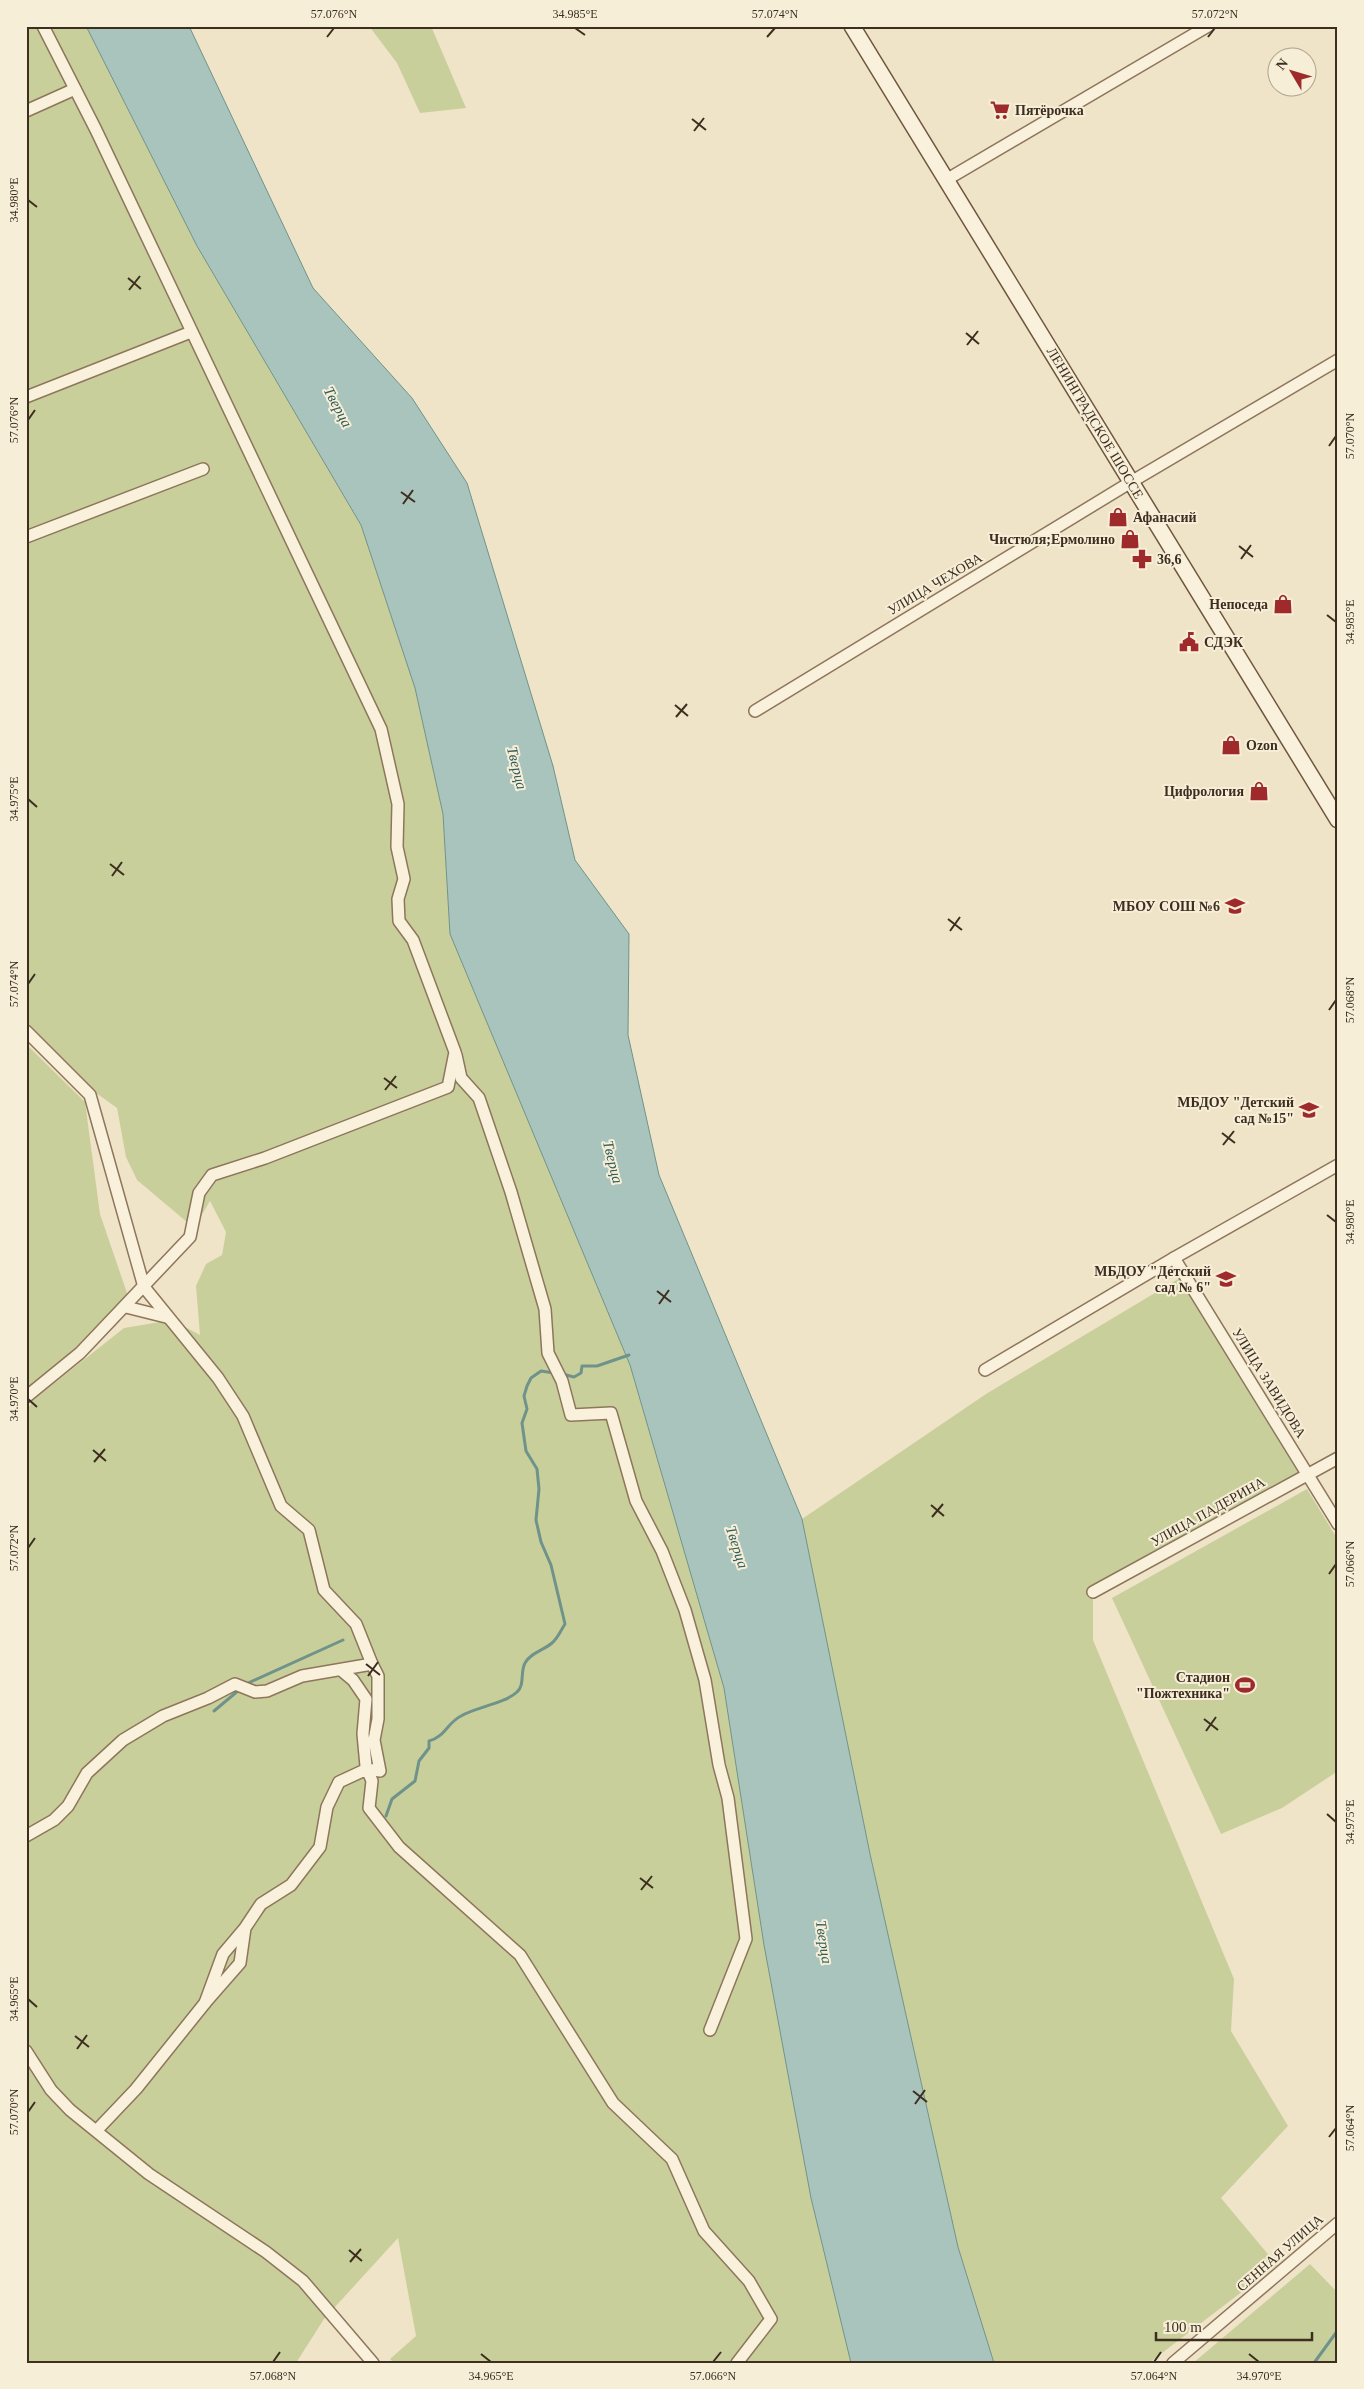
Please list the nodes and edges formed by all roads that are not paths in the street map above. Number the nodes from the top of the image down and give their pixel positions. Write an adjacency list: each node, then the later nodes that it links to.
1 (43, 26): 4 (street)
2 (852, 26): 6 (main road, ЛЕНИНГРАДСКОЕ ШОССЕ)
3 (1208, 26): 6 (street)
4 (75, 89): 5 (street); 7 (street)
5 (26, 111)
6 (946, 180): 11 (main road, ЛЕНИНГРАДСКОЕ ШОССЕ)
7 (191, 332): 9 (street); 16 (street)
8 (1338, 360): 11 (street, УЛИЦА ЧЕХОВА)
9 (26, 397)
10 (203, 469): 12 (street)
11 (1131, 482): 13 (street, УЛИЦА ЧЕХОВА); 14 (main road, ЛЕНИНГРАДСКОЕ ШОССЕ)
12 (26, 537)
13 (755, 711)
14 (1338, 820)
15 (26, 1031): 19 (street)
16 (455, 1052): 19 (street); 34 (street)
17 (1338, 1165): 18 (street)
18 (1174, 1258): 22 (street); 25 (street, УЛИЦА ЗАВИДОВА)
19 (144, 1287): 20 (street); 21 (street)
20 (126, 1306): 21 (street); 23 (street)
21 (166, 1317): 28 (street)
22 (985, 1370)
23 (26, 1396)
24 (1338, 1458): 25 (street, УЛИЦА ПАДЕРИНА)
25 (1308, 1475): 26 (street, УЛИЦА ЗАВИДОВА); 27 (street, УЛИЦА ПАДЕРИНА)
26 (1338, 1524)
27 (1093, 1592)
28 (372, 1664): 29 (street); 30 (street)
29 (341, 1670): 30 (street); 31 (street)
30 (367, 1769): 32 (street); 39 (street)
31 (26, 1836)
32 (244, 1928): 33 (street); 33 (street)
33 (205, 2003): 36 (street)
34 (710, 2030)
35 (26, 2051): 36 (street)
36 (97, 2130): 38 (street)
37 (1338, 2223): 40 (street, СЕННАЯ УЛИЦА)
38 (373, 2363)
39 (737, 2363)
40 (1173, 2363)

